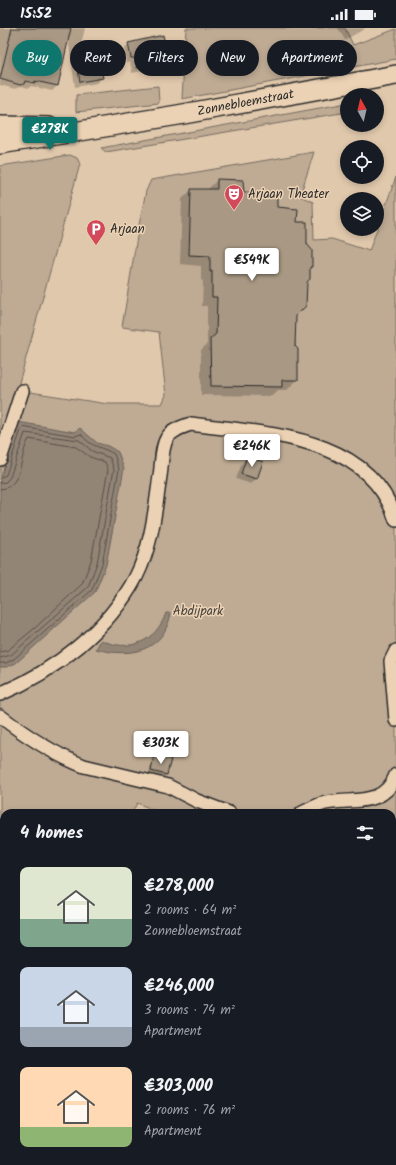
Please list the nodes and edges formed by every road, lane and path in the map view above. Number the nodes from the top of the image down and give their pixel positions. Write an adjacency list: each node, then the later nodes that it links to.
1 (396, 75): 3 (main road, Zonnebloemstraat)
2 (0, 126): 3 (main road, Zonnebloemstraat)
3 (94, 128): 4 (main road, Zonnebloemstraat)
4 (0, 144)
5 (22, 391): 6 (street)
6 (0, 459)
7 (396, 520): 9 (street)
8 (396, 651): 11 (street)
9 (0, 694)
10 (0, 716): 13 (street)
11 (396, 720)
12 (396, 775): 14 (street)
13 (218, 809)
14 (311, 809)

